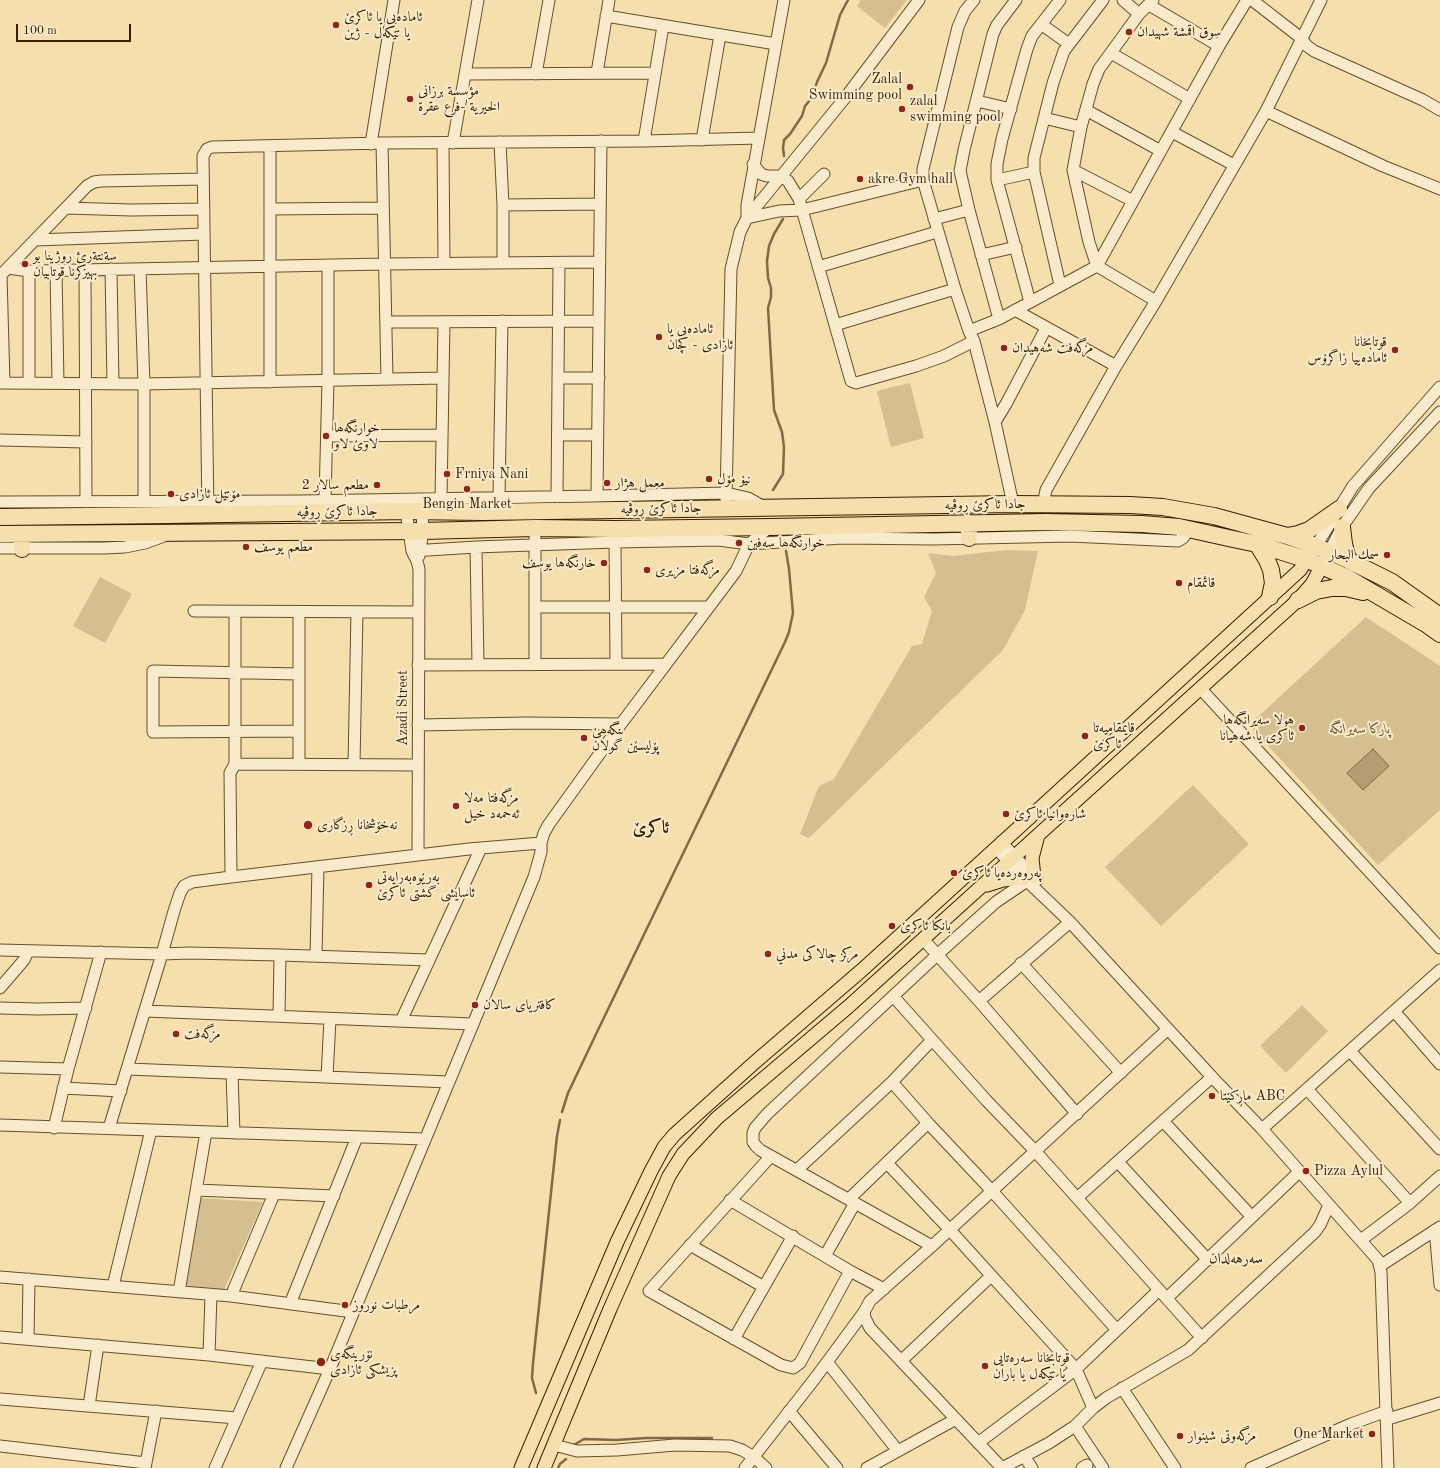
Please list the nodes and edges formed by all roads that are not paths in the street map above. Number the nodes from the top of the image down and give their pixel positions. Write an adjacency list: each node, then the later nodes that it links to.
1 (394, 0): 44 (street)
2 (478, 0): 28 (street)
3 (549, 0): 29 (street)
4 (609, 0): 17 (street)
5 (784, 0): 22 (street)
6 (919, 0): 53 (street)
7 (974, 0): 55 (street)
8 (1016, 0): 31 (street)
9 (1060, 0): 18 (street)
10 (1103, 0): 23 (street)
11 (1123, 0): 16 (street)
12 (1247, 0): 24 (street)
13 (1252, 0): 21 (street)
14 (1321, 0): 21 (street)
15 (1151, 3): 16 (street); 24 (street)
16 (1139, 14): 25 (street)
17 (606, 16): 19 (street); 26 (street)
18 (1041, 24): 23 (street); 32 (street)
19 (663, 26): 20 (street); 27 (street)
20 (720, 35): 22 (street); 40 (street)
21 (1301, 38): 34 (street); 35 (street)
22 (776, 44): 39 (street)
23 (1068, 44): 36 (street)
24 (1219, 46): 30 (street)
25 (1111, 53): 30 (street); 33 (street)
26 (597, 73): 27 (street); 29 (street)
27 (655, 73): 42 (street)
28 (466, 74): 29 (street); 45 (street)
29 (536, 74)
30 (1190, 99): 38 (street)
31 (977, 101): 32 (street); 67 (street)
32 (1011, 109): 56 (street)
33 (1086, 110): 37 (street); 47 (street)
34 (1440, 110)
35 (1266, 111): 49 (street); 57 (street)
36 (1044, 118): 37 (street); 51 (street)
37 (1081, 127): 50 (street)
38 (1172, 132): 47 (street); 49 (street)
39 (759, 138): 40 (street); 48 (street)
40 (702, 140): 42 (street)
41 (601, 141): 42 (street); 43 (street); 60 (street)
42 (644, 141)
43 (500, 142): 45 (street); 61 (street)
44 (377, 143): 45 (street); 46 (street); 64 (street)
45 (448, 143): 76 (street)
46 (270, 146): 54 (street); 63 (street)
47 (1161, 151): 59 (street)
48 (754, 164): 53 (street); 68 (street)
49 (1234, 165): 93 (street)
50 (1073, 170): 59 (street); 82 (street)
51 (1034, 172): 56 (street); 91 (street)
52 (824, 174): 58 (street)
53 (781, 176): 58 (street); 68 (street)
54 (203, 179): 62 (street); 65 (street)
55 (923, 180): 66 (street); 69 (street)
56 (998, 180): 73 (street)
57 (1440, 189)
58 (799, 199): 66 (street)
59 (1133, 202): 82 (street)
60 (600, 204): 61 (street); 75 (street)
61 (503, 205): 77 (street)
62 (66, 208): 65 (street); 72 (street)
63 (270, 208): 64 (street); 81 (street)
64 (383, 208): 79 (street)
65 (204, 209): 71 (street)
66 (802, 210): 68 (street); 83 (street)
67 (969, 210): 69 (street); 74 (street)
68 (747, 218): 128 (street)
69 (934, 219): 70 (street)
70 (937, 232): 83 (street); 92 (street)
71 (204, 234): 72 (street); 84 (street)
72 (35, 240): 90 (street)
73 (1016, 247): 74 (street); 94 (street)
74 (981, 255): 96 (street)
75 (600, 262): 78 (street); 99 (street)
76 (444, 263): 77 (street); 79 (street)
77 (503, 263): 78 (street)
78 (559, 263): 98 (street)
79 (384, 264): 80 (street); 100 (street)
80 (328, 265): 81 (street); 110 (street)
81 (270, 266): 84 (street); 111 (street)
82 (1097, 266): 91 (street); 93 (street)
83 (818, 267): 102 (street)
84 (205, 268): 86 (street); 115 (street)
85 (111, 269): 86 (street); 88 (street); 117 (street)
86 (140, 269): 118 (street)
87 (56, 270): 88 (street); 89 (street); 114 (street)
88 (85, 270): 116 (street)
89 (29, 271): 90 (street); 113 (street)
90 (3, 273): 112 (street)
91 (1060, 285): 94 (street)
92 (955, 289): 102 (street); 104 (street)
93 (1156, 300): 105 (street)
94 (1030, 302): 95 (street)
95 (1015, 310): 96 (street); 103 (street)
96 (999, 318): 104 (street)
97 (502, 321): 98 (street); 101 (street); 132 (street)
98 (559, 321): 99 (street); 107 (street)
99 (599, 321): 108 (street)
100 (386, 322): 101 (street); 109 (street)
101 (444, 322): 106 (street)
102 (835, 325): 104 (street)
103 (1046, 328): 105 (street); 121 (street)
104 (972, 336): 121 (street)
105 (1116, 366): 138 (street)
106 (442, 378): 109 (street); 122 (street)
107 (558, 378): 108 (street); 123 (street)
108 (599, 378): 124 (street)
109 (387, 379): 110 (street)
110 (328, 380): 111 (street); 125 (street)
111 (270, 382): 115 (street)
112 (2, 383): 113 (street)
113 (29, 383): 114 (street)
114 (58, 383): 116 (street)
115 (206, 383): 118 (street); 140 (street)
116 (85, 384): 117 (street); 127 (street)
117 (113, 384): 118 (street)
118 (144, 384): 134 (street)
119 (1440, 387): 143 (street)
120 (1440, 412): 147 (street)
121 (994, 422): 137 (street)
122 (441, 435): 125 (street); 131 (street)
123 (558, 435): 124 (street); 130 (street)
124 (598, 435): 129 (street)
125 (327, 436): 133 (street)
126 (0, 440): 127 (street)
127 (86, 442): 136 (street)
128 (726, 493): 129 (street); 141 (street); 142 (street)
129 (597, 496): 130 (street)
130 (557, 497): 132 (street)
131 (441, 498): 132 (street); 133 (street)
132 (499, 498)
133 (325, 499): 139 (street)
134 (144, 501): 136 (street); 140 (street)
135 (0, 502): 136 (street)
136 (86, 502)
137 (1013, 504): 138 (highway, جادا ئاکرێ ڕوڤیە); 141 (highway, جادا ئاکرێ ڕوڤیە)
138 (1044, 505): 153 (highway, جادا ئاکرێ ڕوڤیە)
139 (302, 507): 140 (highway, جادا ئاکرێ ڕوڤیە); 144 (highway, جادا ئاکرێ ڕوڤیە)
140 (208, 508): 145 (highway, جادا ئاکرێ ڕوڤیە)
141 (767, 508): 142 (highway, جادا ئاکرێ ڕوڤیە)
142 (726, 509): 144 (highway, جادا ئاکرێ ڕوڤیە)
143 (1339, 509): 153 (highway); 161 (street)
144 (414, 511): 151 (street, Azadi Street); 151 (street, Azadi Street)
145 (0, 517)
146 (770, 527): 149 (highway, جادا ئاکرێ ڕوڤیە); 150 (highway, جادا ئاکرێ ڕوڤیە); 157 (street)
147 (1342, 527): 161 (street); 163 (highway)
148 (535, 528): 149 (highway, جادا ئاکرێ ڕوڤیە); 151 (highway, جادا ئاکرێ ڕوڤیە); 156 (street)
149 (742, 528): 157 (street)
150 (969, 530): 157 (street); 158 (highway, جادا ئاکرێ ڕوڤیە)
151 (416, 531): 154 (highway, جادا ئاکرێ ڕوڤیە); 162 (street, Azadi Street)
152 (0, 534): 154 (highway, جادا ئاکرێ ڕوڤیە)
153 (1287, 536): 161 (highway, جادا ئاکرێ ڕوڤیە)
154 (22, 541): 160 (street)
155 (615, 542): 156 (street); 157 (street); 169 (street)
156 (535, 544): 159 (street); 168 (street)
157 (749, 544): 170 (street)
158 (1257, 544): 164 (highway, جادا ئاکرێ ڕوڤیە); 166 (highway)
159 (476, 547): 162 (street); 182 (street)
160 (0, 548)
161 (1322, 549): 163 (highway, جادا ئاکرێ ڕوڤیە); 164 (main road)
162 (417, 554): 175 (street, Azadi Street)
163 (1348, 560): 176 (highway, جادا ئاکرێ ڕوڤیە)
164 (1315, 563): 165 (highway, جادا ئاکرێ ڕوڤیە); 166 (main road); 167 (main road)
165 (1373, 594): 167 (highway); 177 (highway)
166 (1270, 597): 186 (main road)
167 (1298, 600): 185 (main road)
168 (535, 606): 169 (street); 178 (street)
169 (615, 607): 170 (street); 179 (street)
170 (708, 607): 180 (street)
171 (194, 611): 172 (street)
172 (235, 612): 173 (street); 183 (street)
173 (299, 612): 174 (street); 184 (street)
174 (357, 612): 175 (street); 194 (street)
175 (418, 612): 181 (street, Azadi Street)
176 (1440, 616)
177 (1440, 634)
178 (535, 664): 179 (street); 182 (street)
179 (616, 664): 180 (street)
180 (666, 664): 188 (street)
181 (418, 665): 182 (street); 189 (street, Azadi Street)
182 (478, 665)
183 (235, 672): 184 (street); 190 (street); 190 (street)
184 (299, 674): 191 (street)
185 (1200, 688): 187 (main road); 208 (street)
186 (1154, 704): 187 (main road); 198 (main road)
187 (1166, 718): 196 (main road)
188 (621, 724): 189 (street); 197 (street)
189 (418, 725): 195 (street, Azadi Street)
190 (235, 731): 191 (street); 192 (street)
191 (299, 731): 193 (street)
192 (235, 764): 193 (street); 203 (street)
193 (299, 764): 194 (street)
194 (354, 764): 195 (street)
195 (418, 765): 200 (street, Azadi Street)
196 (1038, 835): 201 (main road); 204 (main road)
197 (541, 843): 199 (street); 231 (street)
198 (999, 845): 201 (street); 220 (main road)
199 (481, 848): 200 (street); 216 (street)
200 (418, 855): 202 (street)
201 (1012, 859): 204 (street); 205 (main road)
202 (318, 868): 203 (street); 215 (street)
203 (231, 877): 212 (street)
204 (1028, 878): 205 (main road); 206 (street); 214 (street)
205 (978, 889): 207 (main road)
206 (1070, 922): 217 (street); 232 (street)
207 (923, 938): 214 (street); 223 (main road)
208 (1440, 948)
209 (0, 950): 210 (street)
210 (28, 951): 211 (street); 219 (street)
211 (102, 952): 212 (street); 225 (street)
212 (162, 954): 213 (street); 226 (street)
213 (280, 955): 215 (street); 228 (street)
214 (937, 955): 221 (street); 222 (street)
215 (316, 956): 216 (street)
216 (429, 960): 230 (street)
217 (1021, 963): 222 (street); 240 (street)
218 (1440, 970): 227 (street)
219 (0, 988)
220 (835, 994): 223 (main road); 329 (main road)
221 (893, 996): 233 (street); 262 (street)
222 (979, 1001): 248 (street)
223 (848, 1007): 326 (main road)
224 (0, 1008): 225 (street)
225 (86, 1008): 237 (street)
226 (145, 1011): 228 (street); 238 (street)
227 (1394, 1011): 234 (street); 235 (street)
228 (279, 1016): 229 (street)
229 (330, 1019): 230 (street); 241 (street)
230 (401, 1021): 231 (street)
231 (473, 1024): 243 (street)
232 (1168, 1029): 240 (street); 242 (street)
233 (932, 1040): 244 (street); 261 (street)
234 (1350, 1051): 246 (street); 260 (street)
235 (1438, 1059)
236 (0, 1066): 237 (street)
237 (68, 1069): 245 (street)
238 (128, 1069): 239 (street); 247 (street)
239 (232, 1073): 241 (street); 257 (street)
240 (1121, 1073): 248 (street)
241 (327, 1077): 243 (street)
242 (1212, 1077): 249 (street); 254 (street)
243 (449, 1082): 259 (street)
244 (892, 1082): 250 (street); 265 (street)
245 (63, 1088): 247 (street); 252 (street)
246 (1307, 1089): 254 (street); 275 (street)
247 (121, 1091): 253 (street)
248 (1077, 1114): 261 (street)
249 (1163, 1121): 263 (street); 277 (street)
250 (928, 1124): 264 (street); 269 (street)
251 (0, 1125): 252 (street)
252 (54, 1128): 253 (street)
253 (109, 1128): 255 (street)
254 (1262, 1129): 266 (street)
255 (151, 1130): 256 (street); 292 (street)
256 (206, 1132): 257 (street); 268 (street)
257 (234, 1133): 258 (street)
258 (357, 1137): 259 (street); 271 (street)
259 (426, 1139): 300 (street)
260 (1440, 1149)
261 (1036, 1152): 269 (street); 272 (street)
262 (771, 1156): 265 (street); 273 (street)
263 (1118, 1162): 272 (street); 285 (street)
264 (887, 1163): 274 (street); 279 (street)
265 (797, 1170): 274 (street)
266 (1299, 1172): 276 (street); 277 (street)
267 (1440, 1176): 275 (street)
268 (197, 1190): 270 (street); 295 (street)
269 (992, 1191): 279 (street); 302 (street)
270 (274, 1194): 271 (street); 298 (street)
271 (334, 1196): 299 (street)
272 (1077, 1198): 296 (street)
273 (730, 1200): 280 (street); 282 (street)
274 (852, 1201): 283 (street); 284 (street)
275 (1410, 1203): 281 (street)
276 (1329, 1205): 281 (street); 304 (street)
277 (1252, 1217): 285 (street)
278 (1437, 1228): 286 (street); 291 (street)
279 (950, 1230): 283 (street); 288 (street)
280 (793, 1236): 284 (street); 293 (street)
281 (1361, 1240): 286 (street)
282 (690, 1245): 293 (street); 306 (street)
283 (932, 1246): 294 (street)
284 (825, 1256): 287 (street)
285 (1208, 1260): 296 (street)
286 (1380, 1266): 321 (street)
287 (850, 1271): 294 (street); 306 (street)
288 (992, 1276): 310 (street); 313 (street)
289 (0, 1277): 290 (street)
290 (29, 1279): 292 (street); 305 (street)
291 (1440, 1285)
292 (113, 1286): 295 (street)
293 (764, 1287): 306 (street)
294 (884, 1289): 301 (street)
295 (179, 1292): 297 (street)
296 (1163, 1294): 302 (street); 304 (street)
297 (211, 1295): 298 (street); 308 (street)
298 (230, 1296): 299 (street)
299 (290, 1304): 300 (street)
300 (354, 1312): 312 (street)
301 (864, 1312): 310 (street); 311 (street)
302 (1117, 1330): 313 (street)
303 (0, 1337): 305 (street)
304 (1202, 1338): 314 (street)
305 (28, 1339): 307 (street)
306 (734, 1339)
307 (98, 1345): 308 (street); 317 (street)
308 (208, 1355): 309 (street)
309 (262, 1361): 312 (street); 322 (street)
310 (901, 1361): 323 (street)
311 (827, 1362): 320 (street); 328 (street)
312 (330, 1369): 334 (street)
313 (1076, 1369): 318 (street); 325 (street)
314 (1122, 1388): 318 (street); 344 (street)
315 (0, 1399): 317 (street)
316 (1440, 1403): 321 (street)
317 (89, 1406): 319 (street)
318 (1093, 1408): 324 (street)
319 (156, 1411): 322 (street); 332 (street)
320 (789, 1411): 331 (street); 340 (street)
321 (1387, 1415): 345 (street); 346 (street)
322 (237, 1418): 333 (street)
323 (956, 1419): 325 (street); 328 (street)
324 (1075, 1426): 330 (street); 343 (street)
325 (978, 1443): 330 (street)
326 (554, 1445): 331 (street); 337 (main road)
327 (0, 1446): 332 (street)
328 (898, 1451): 341 (street)
329 (526, 1455): 335 (main road); 336 (main road)
330 (1024, 1456): 342 (street)
331 (754, 1457): 338 (street); 339 (street)
332 (146, 1465)
333 (215, 1468)
334 (286, 1468)
335 (513, 1468)
336 (521, 1468)
337 (544, 1468)
338 (745, 1468)
339 (766, 1468)
340 (837, 1468)
341 (867, 1468)
342 (1032, 1468)
343 (1103, 1468)
344 (1175, 1468)
345 (1251, 1468)
346 (1388, 1468)

